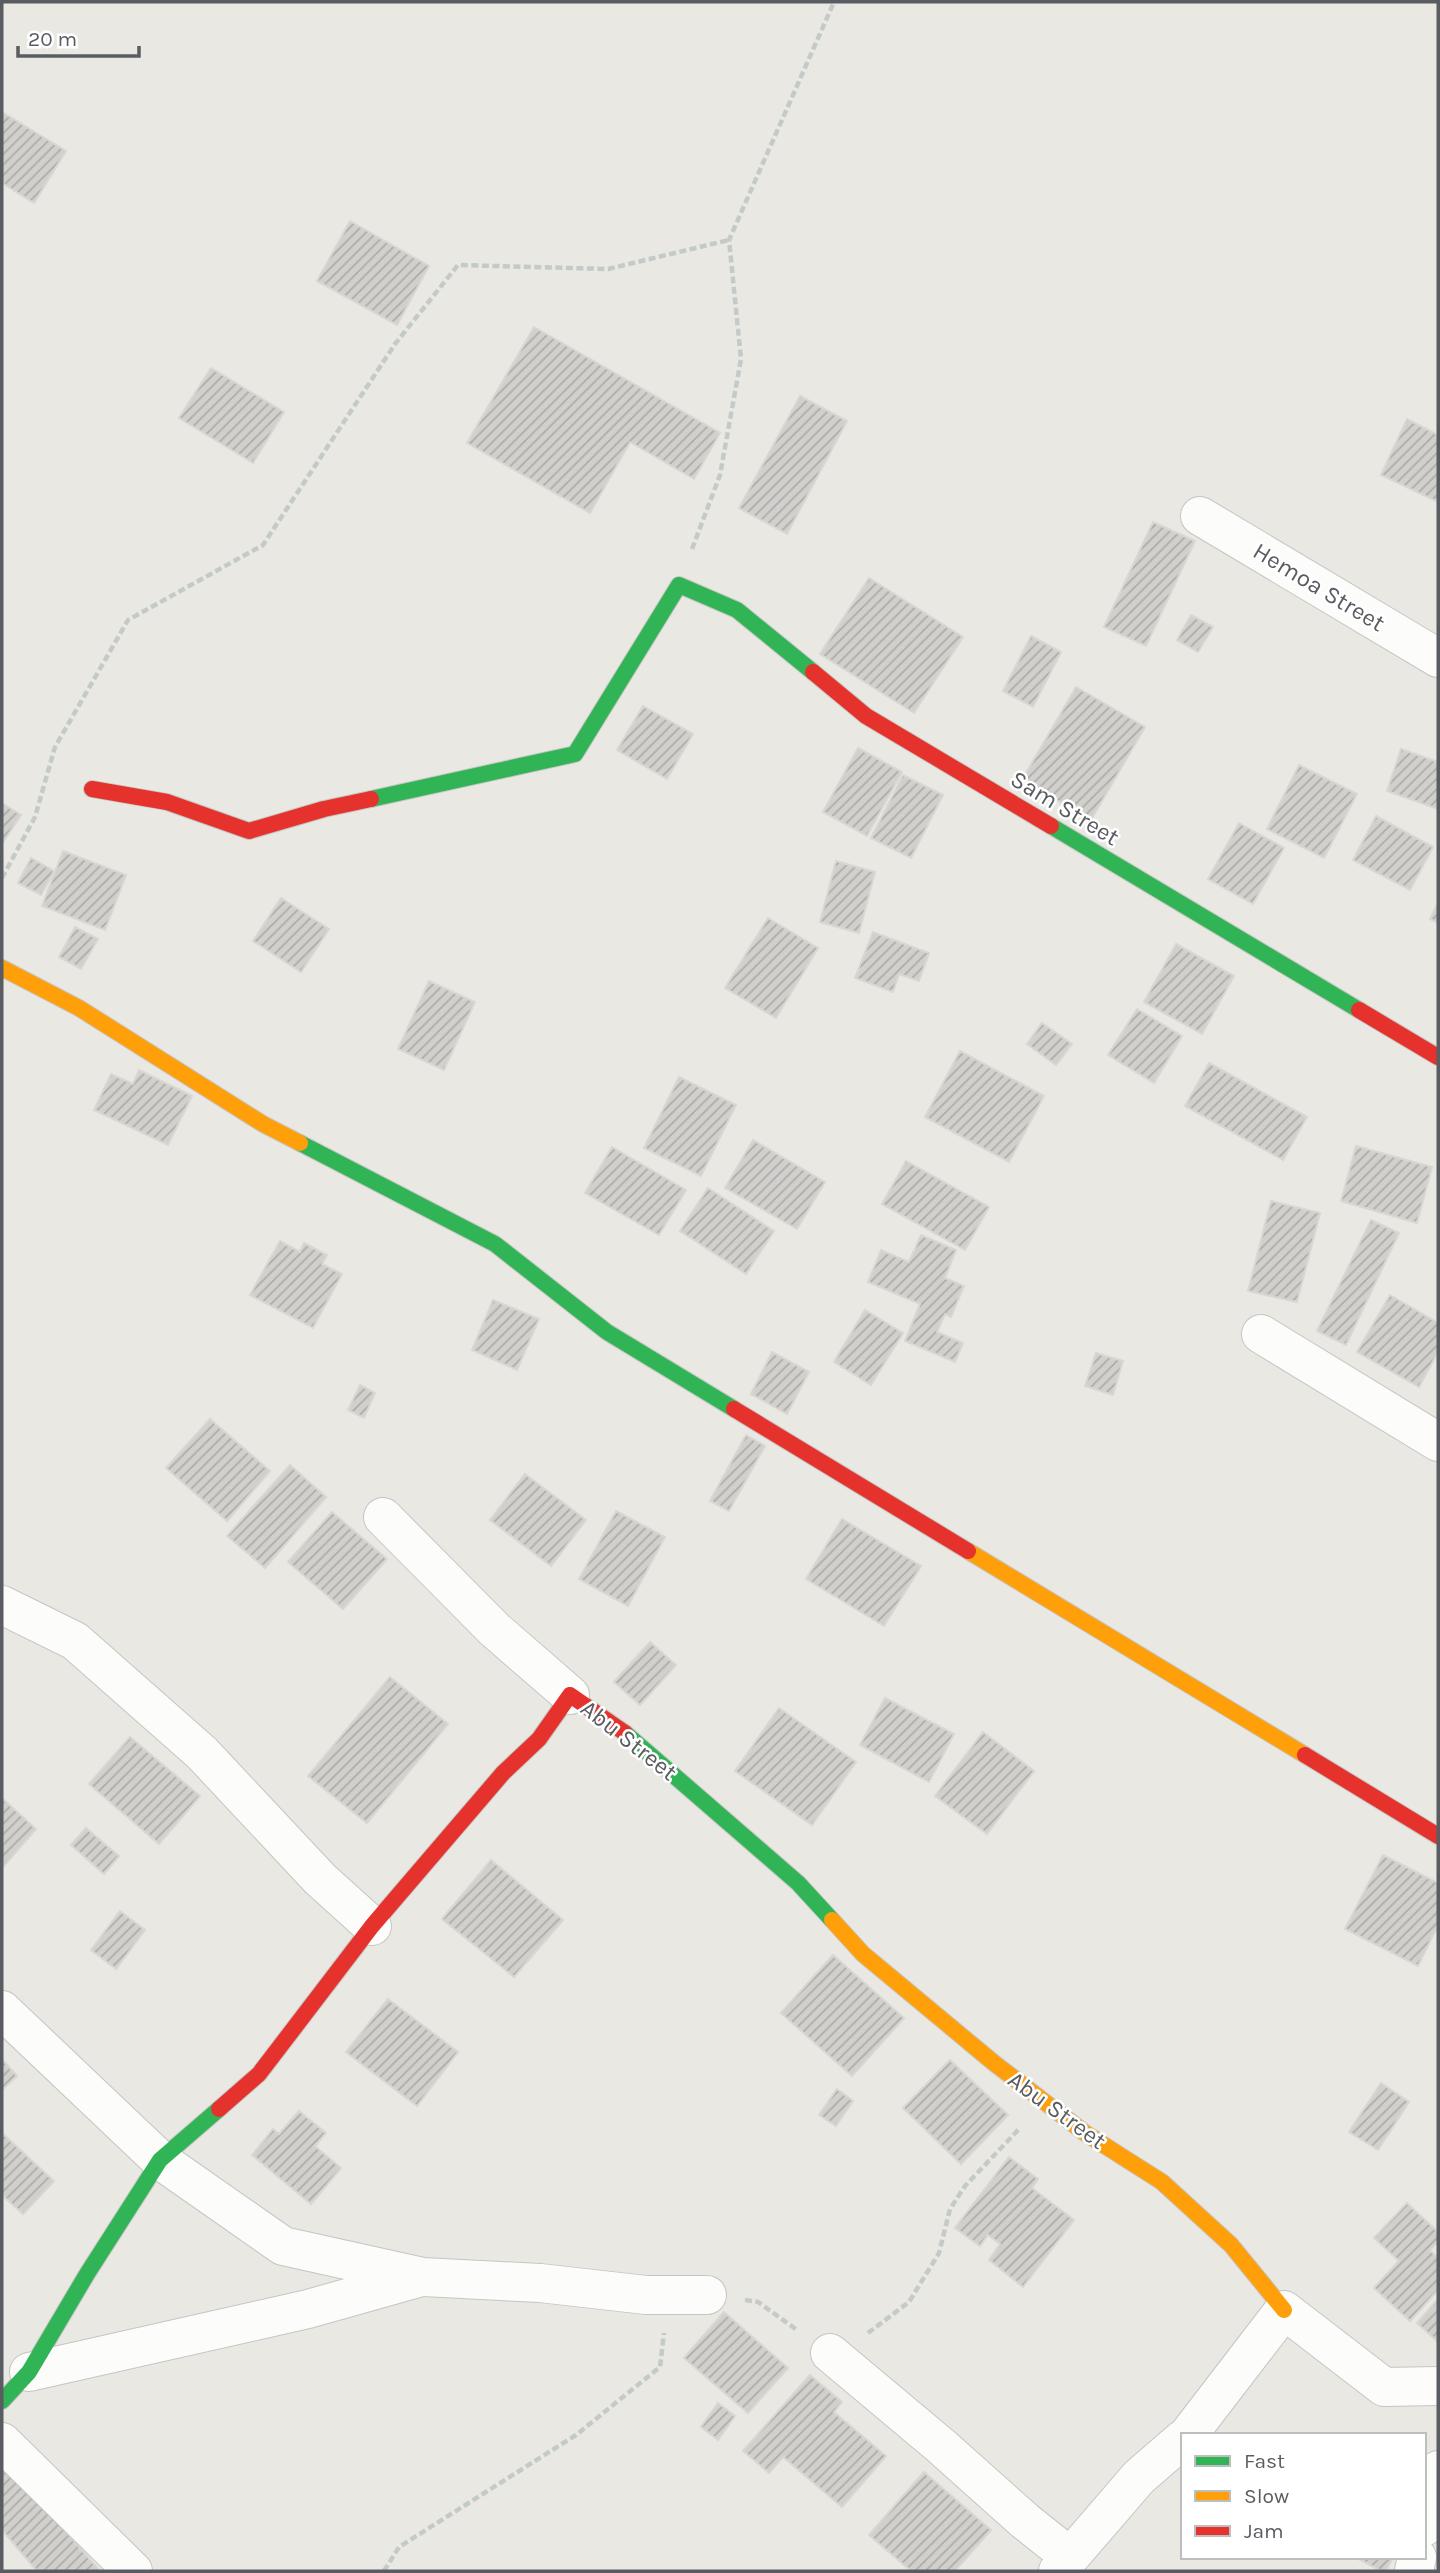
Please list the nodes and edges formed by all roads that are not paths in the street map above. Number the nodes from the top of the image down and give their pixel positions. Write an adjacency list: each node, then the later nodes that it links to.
1 (1200, 516): 2 (street, Hemoa Street)
2 (1438, 658)
3 (92, 789): 5 (street, Sam Street)
4 (2, 968): 11 (street)
5 (1438, 1057)
6 (1261, 1334): 7 (street)
7 (1438, 1442)
8 (383, 1517): 10 (street)
9 (2, 1605): 12 (street)
10 (570, 1695): 12 (street, Abu Street); 17 (street, Abu Street)
11 (1438, 1836)
12 (372, 1926): 14 (street, Abu Street)
13 (2, 2010): 14 (street)
14 (160, 2160): 15 (street); 19 (street, Abu Street)
15 (423, 2277): 16 (street); 19 (street)
16 (707, 2295)
17 (1284, 2310): 20 (street, Abu Street); 22 (street)
18 (830, 2353): 27 (street)
19 (29, 2372): 21 (street, Abu Street)
20 (1438, 2386)
21 (2, 2401)
22 (1190, 2433)
23 (1181, 2441): 27 (street)
24 (2, 2442): 28 (street)
25 (1438, 2470): 26 (street)
26 (1426, 2519)
27 (1063, 2564)
28 (133, 2571)

